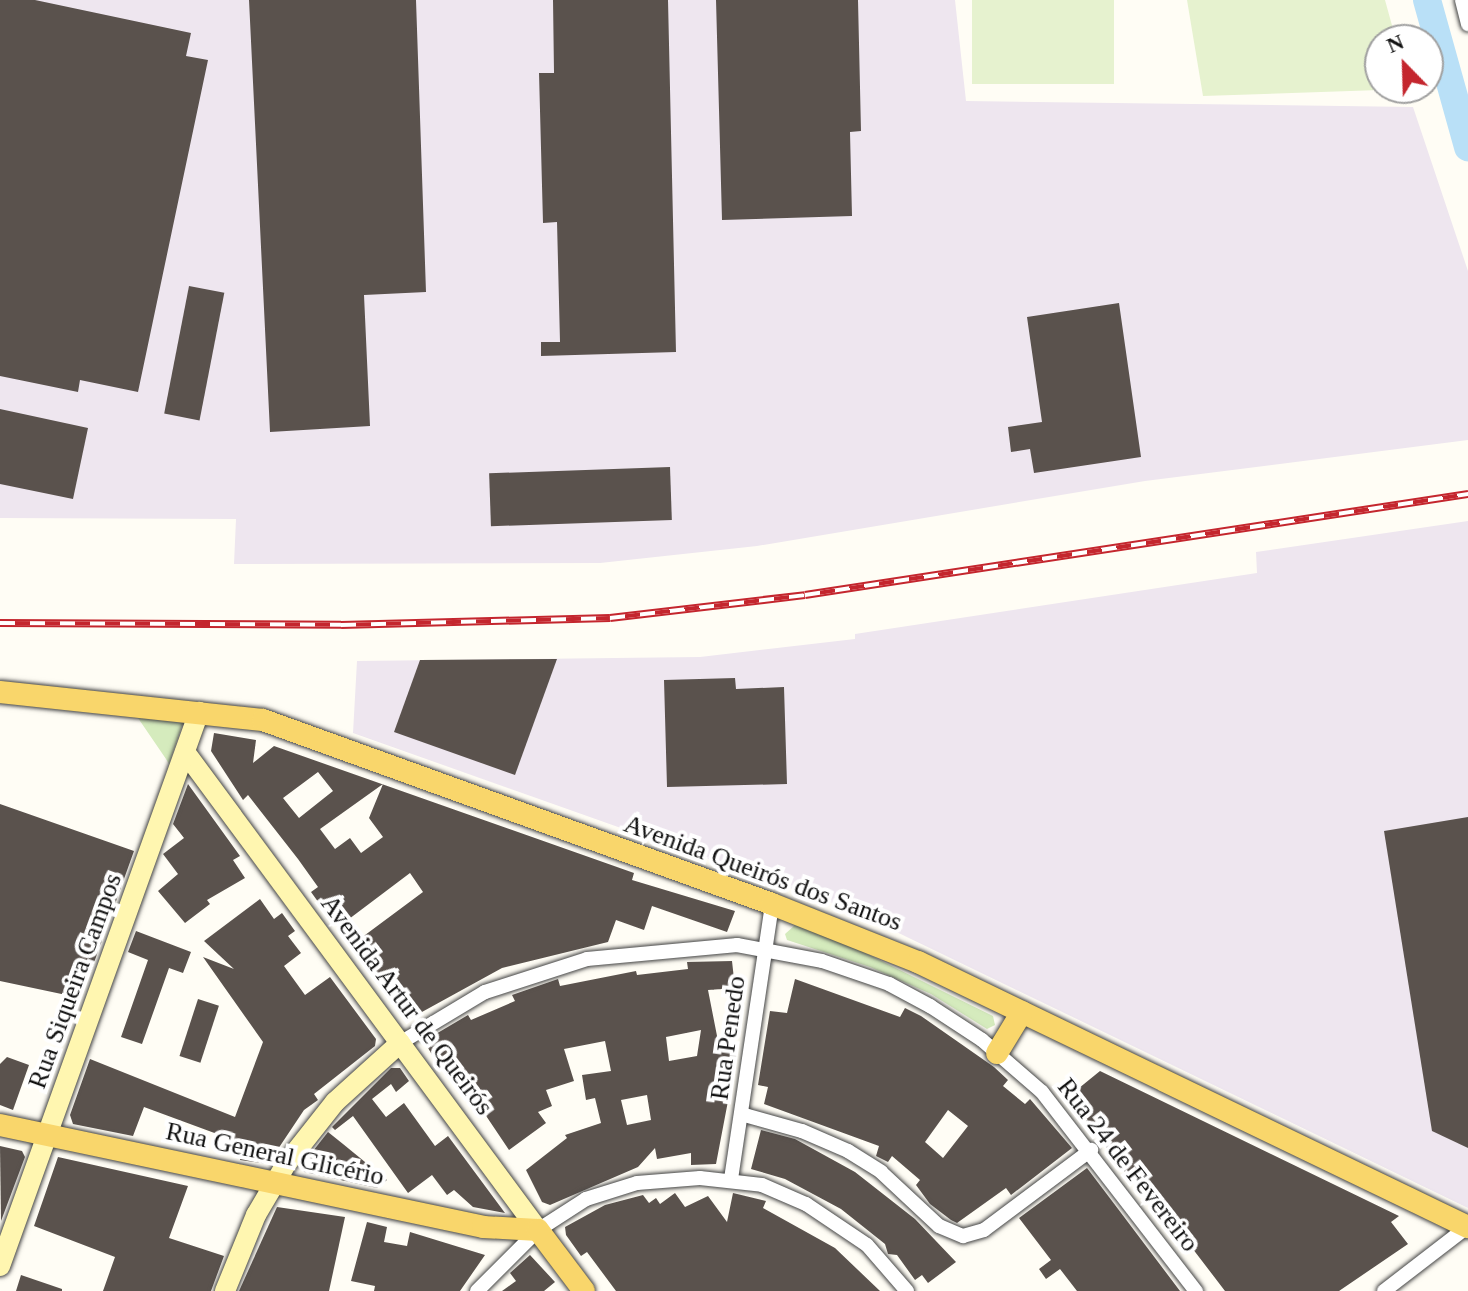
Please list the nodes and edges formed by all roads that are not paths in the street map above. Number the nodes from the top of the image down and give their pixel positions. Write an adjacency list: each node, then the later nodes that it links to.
1 (1462, 0): 2 (street)
2 (1468, 24)
3 (0, 692): 4 (main road, Avenida Queirós dos Santos)
4 (199, 712): 5 (street, Rua Siqueira Campos); 6 (main road, Avenida Queirós dos Santos)
5 (185, 752): 9 (street, Avenida Artur de Queirós); 13 (street, Rua Siqueira Campos)
6 (772, 904): 7 (street, Rua Penedo); 8 (main road, Avenida Queirós dos Santos)
7 (765, 947): 9 (street, Rua 24 de Fevereiro); 10 (street, Rua 24 de Fevereiro); 11 (street, Rua Penedo)
8 (1022, 1012): 10 (main road); 17 (main road, Avenida Queirós dos Santos)
9 (400, 1043): 16 (street); 18 (street, Avenida Artur de Queirós)
10 (997, 1053): 14 (street, Rua 24 de Fevereiro)
11 (741, 1114): 14 (street); 15 (street, Rua Penedo)
12 (0, 1125): 13 (main road, Rua General Glicério)
13 (47, 1135): 16 (main road, Rua General Glicério); 19 (street, Rua Siqueira Campos)
14 (1091, 1150): 24 (street, Rua 24 de Fevereiro)
15 (731, 1179): 18 (street); 23 (street)
16 (274, 1183): 18 (main road, Rua General Glicério); 20 (street)
17 (1468, 1227): 25 (street)
18 (538, 1230): 21 (street); 22 (main road, Avenida Artur de Queirós)
19 (0, 1266)
20 (225, 1291)
21 (477, 1291)
22 (584, 1291)
23 (907, 1291)
24 (1196, 1291)
25 (1384, 1291)

